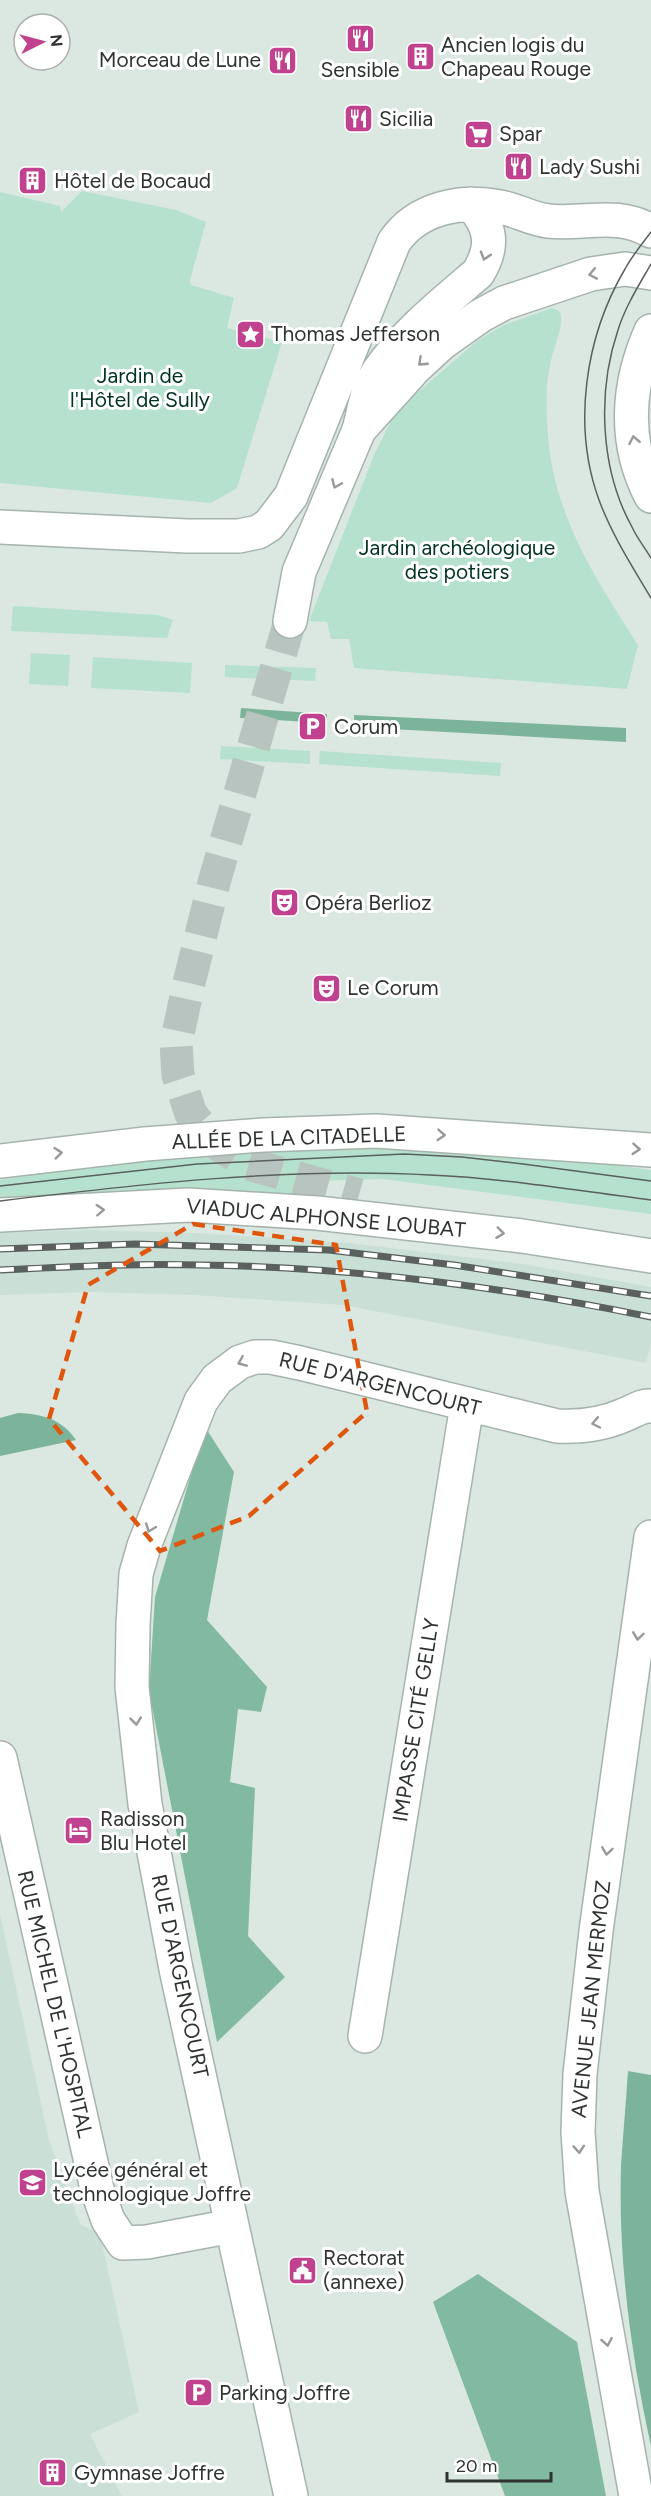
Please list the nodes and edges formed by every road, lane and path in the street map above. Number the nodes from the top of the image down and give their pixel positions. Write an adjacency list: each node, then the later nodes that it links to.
1 (471, 204): 2 (street); 5 (street, one-way to 5); 7 (street)
2 (651, 231)
3 (651, 273): 5 (street, one-way to 5)
4 (651, 332): 6 (street, one-way to 4)
5 (359, 430): 8 (street, one-way to 8)
6 (651, 495)
7 (0, 526)
8 (290, 621)
9 (651, 1150): 10 (street, ALLÉE DE LA CITADELLE, one-way to 9)
10 (0, 1161)
11 (360, 1195): 13 (street)
12 (0, 1215): 14 (street, VIADUC ALPHONSE LOUBAT, one-way to 14)
13 (651, 1233)
14 (651, 1256)
15 (467, 1405): 16 (street, RUE D'ARGENCOURT, one-way to 15); 19 (street, IMPASSE CITÉ GELLY); 20 (street, RUE D'ARGENCOURT, one-way to 20)
16 (651, 1406)
17 (651, 1537): 22 (street, AVENUE JEAN MERMOZ, one-way to 22)
18 (0, 1758): 20 (street, RUE MICHEL DE L'HOSPITAL)
19 (365, 2036)
20 (231, 2226): 21 (street, RUE D'ARGENCOURT)
21 (291, 2496)
22 (636, 2496)

